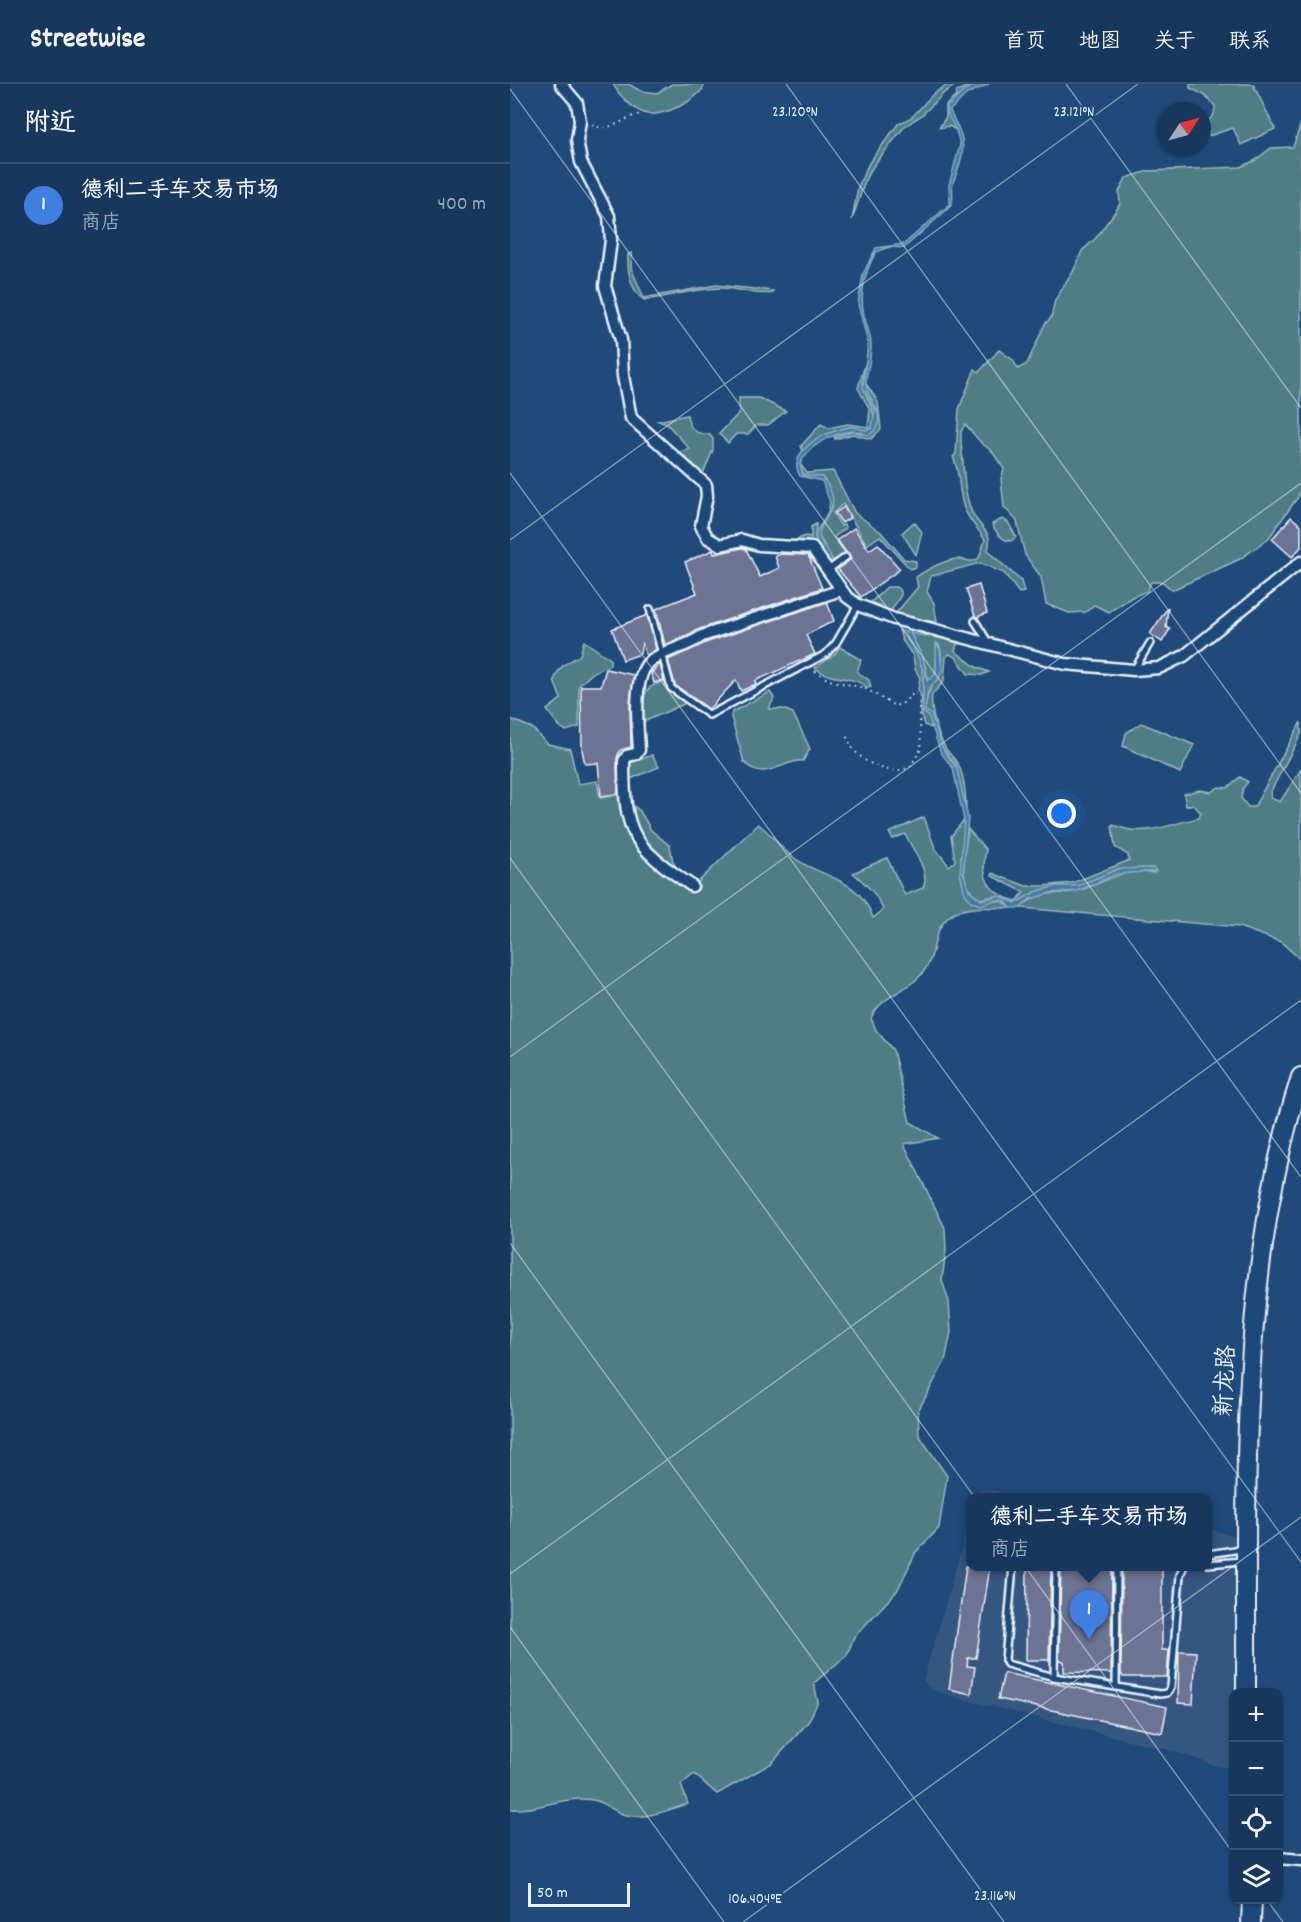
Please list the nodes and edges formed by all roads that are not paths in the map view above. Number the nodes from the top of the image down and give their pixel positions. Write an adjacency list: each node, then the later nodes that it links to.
1 (561, 84): 4 (street)
2 (846, 557): 4 (lane)
3 (1301, 562): 12 (street)
4 (828, 571): 5 (street)
5 (841, 590): 6 (street); 11 (street)
6 (858, 605): 9 (street); 11 (lane)
7 (650, 609): 11 (lane)
8 (975, 621): 9 (lane)
9 (988, 642): 12 (street)
10 (1150, 643): 12 (lane)
11 (662, 655): 13 (street)
12 (1134, 670)
13 (692, 886)
14 (1301, 1077): 17 (main road, 新龙路)
15 (1301, 1097): 17 (main road, 新龙路)
16 (1212, 1554): 17 (lane)
17 (1250, 1554): 18 (lane); 25 (main road, 新龙路); 26 (main road, 新龙路)
18 (1212, 1563)
19 (1013, 1571): 23 (lane)
20 (1056, 1571): 23 (lane)
21 (1117, 1571): 24 (lane)
22 (1182, 1571): 24 (lane)
23 (1054, 1677): 24 (lane)
24 (1116, 1686)
25 (1246, 1688)
26 (1252, 1688)
27 (1283, 1858): 28 (street)
28 (1301, 1860)
29 (1246, 1904): 31 (main road)
30 (1251, 1904): 32 (main road)
31 (1246, 1922)
32 (1251, 1922)

